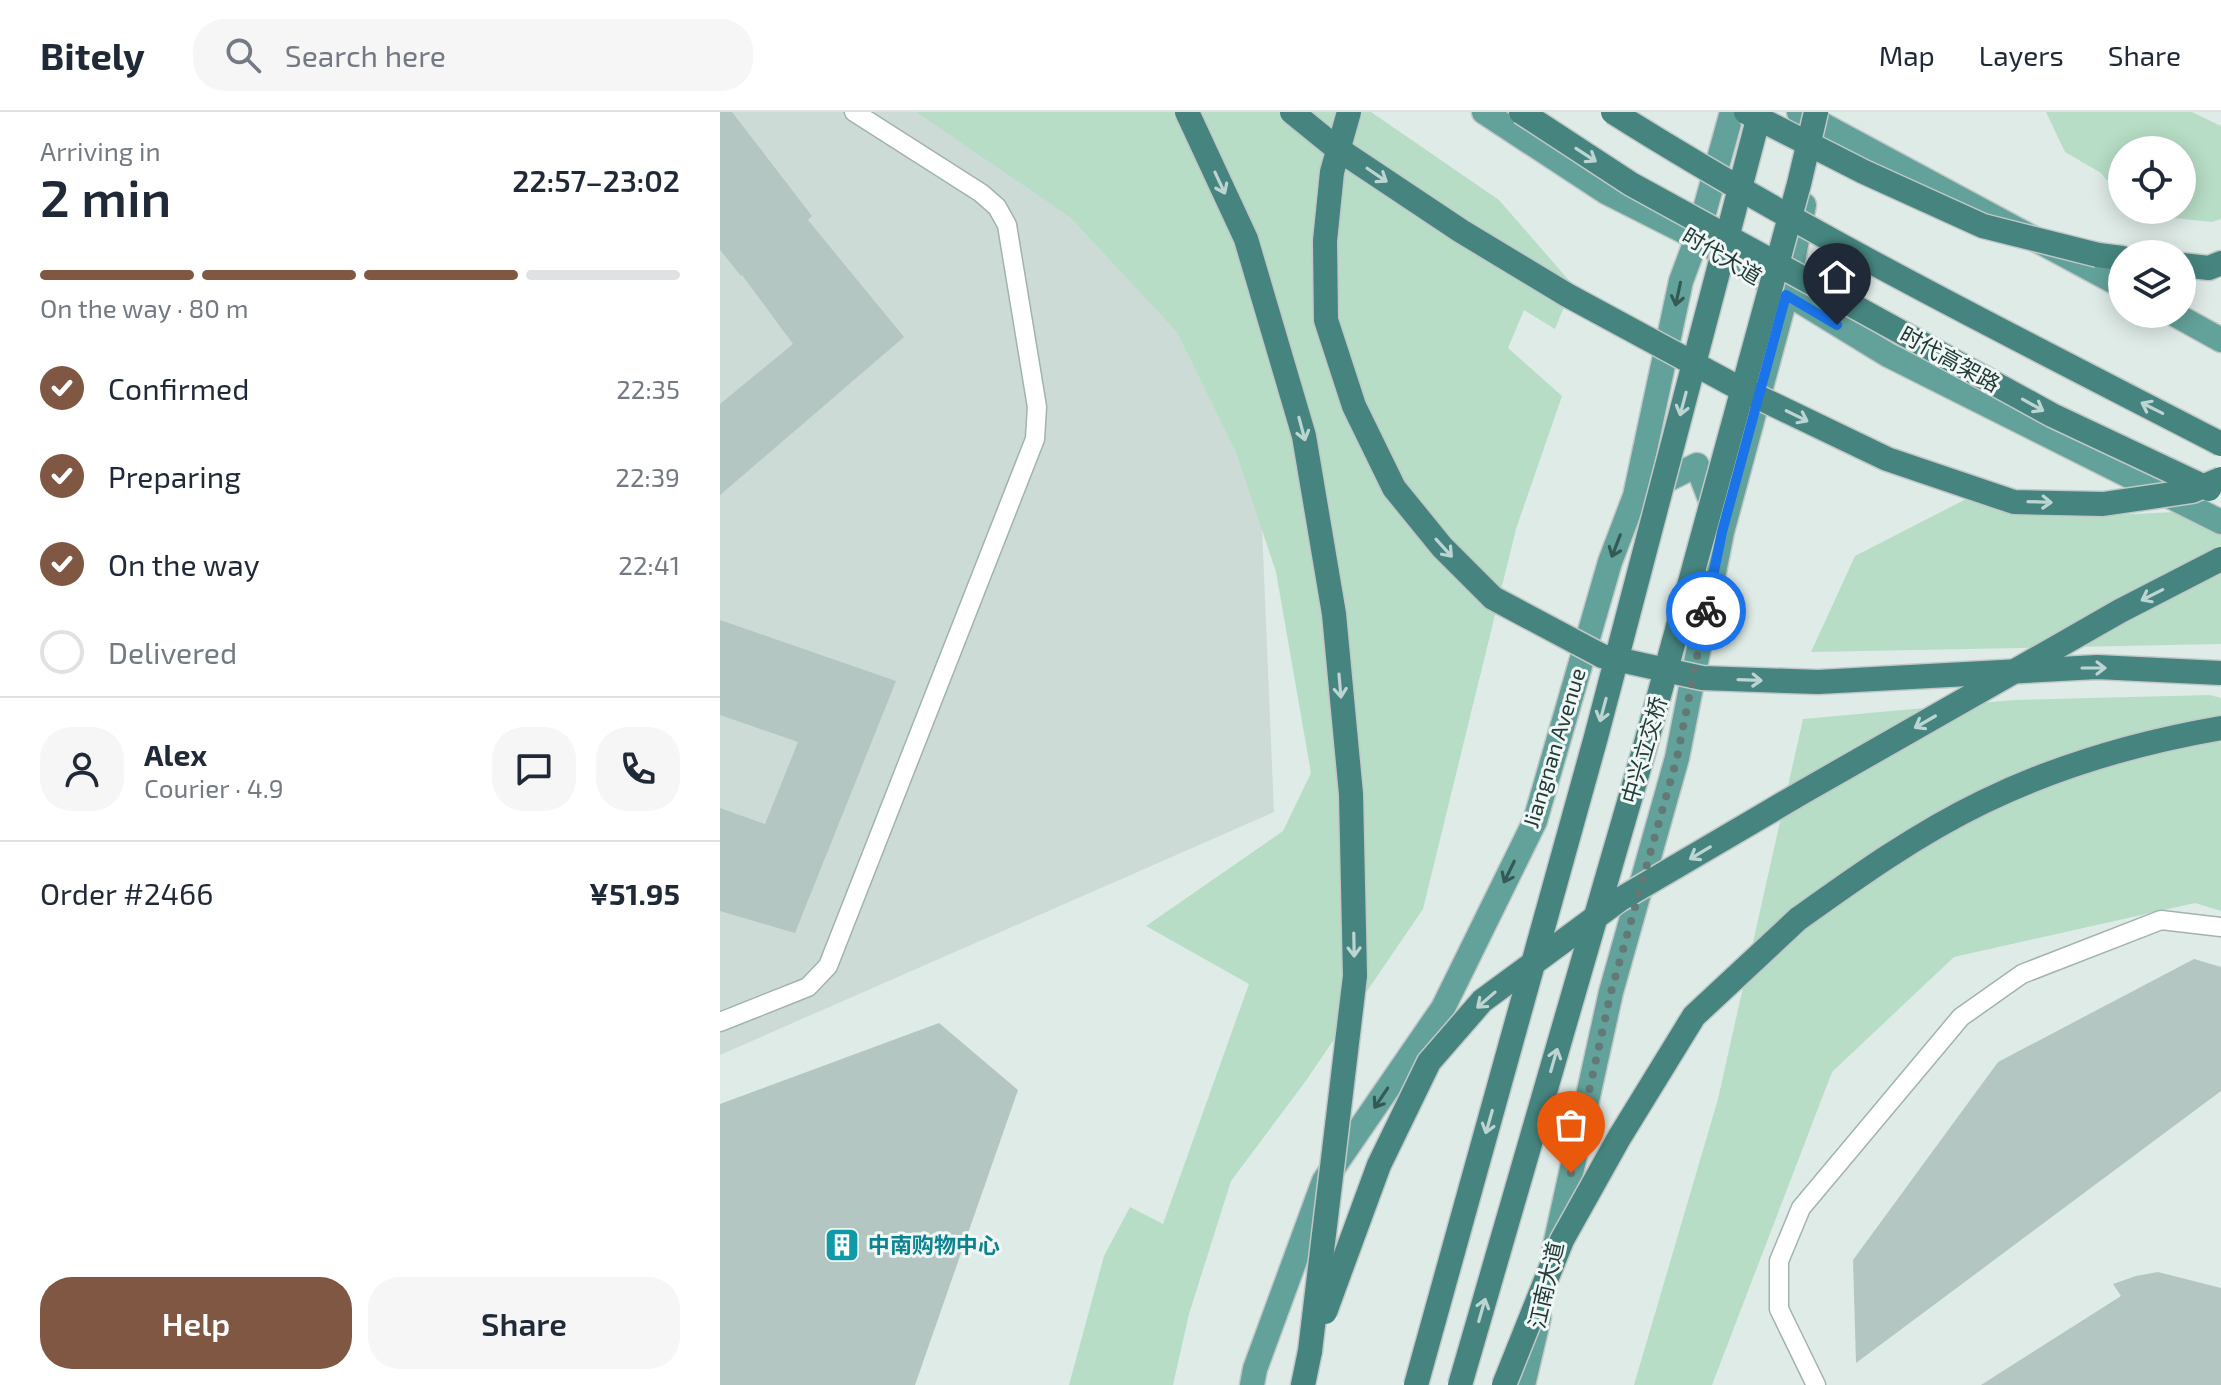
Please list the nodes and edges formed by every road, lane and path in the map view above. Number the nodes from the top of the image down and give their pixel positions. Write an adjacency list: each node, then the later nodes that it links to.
1 (854, 112): 31 (lane)
2 (1187, 112): 32 (highway, one-way to 32, bridge)
3 (1292, 112): 22 (highway, one-way to 22, bridge)
4 (1349, 112): 28 (highway, one-way to 28, bridge)
5 (1484, 112): 13 (main road, 时代大道)
6 (1521, 112): 23 (highway, 时代高架路, one-way to 23, bridge)
7 (1613, 112): 21 (highway, one-way to 7, bridge)
8 (1732, 112): 13 (main road, Jiangnan Avenue)
9 (1746, 112): 14 (highway, bridge)
10 (1760, 112): 35 (highway, Jiangnan Avenue, one-way to 35, bridge)
11 (1799, 112): 12 (main road)
12 (1824, 115): 17 (main road); 18 (main road, 江南大道); 36 (highway, 中兴立交桥, one-way to 12, bridge)
13 (1697, 238): 18 (main road, 时代大道); 24 (main road, Jiangnan Avenue, one-way to 24)
14 (2108, 256)
15 (2221, 263): 16 (highway)
16 (2196, 267)
17 (2108, 278)
18 (1786, 295): 25 (main road, 时代大道); 26 (main road, 江南大道)
19 (2196, 326): 20 (main road)
20 (2221, 340)
21 (2221, 444)
22 (2221, 479)
23 (2221, 495)
24 (1635, 496): 26 (main road); 33 (main road, Jiangnan Avenue, one-way to 33)
25 (2221, 522)
26 (1722, 532): 38 (main road, 江南大道)
27 (2221, 559): 32 (highway, one-way to 32, bridge)
28 (2221, 673)
29 (2221, 728): 37 (highway, bridge)
30 (2221, 927): 39 (lane)
31 (720, 1022)
32 (1310, 1351): 34 (highway)
33 (1252, 1385)
34 (1303, 1385)
35 (1416, 1385)
36 (1460, 1385)
37 (1504, 1385)
38 (1523, 1385)
39 (1816, 1385)

